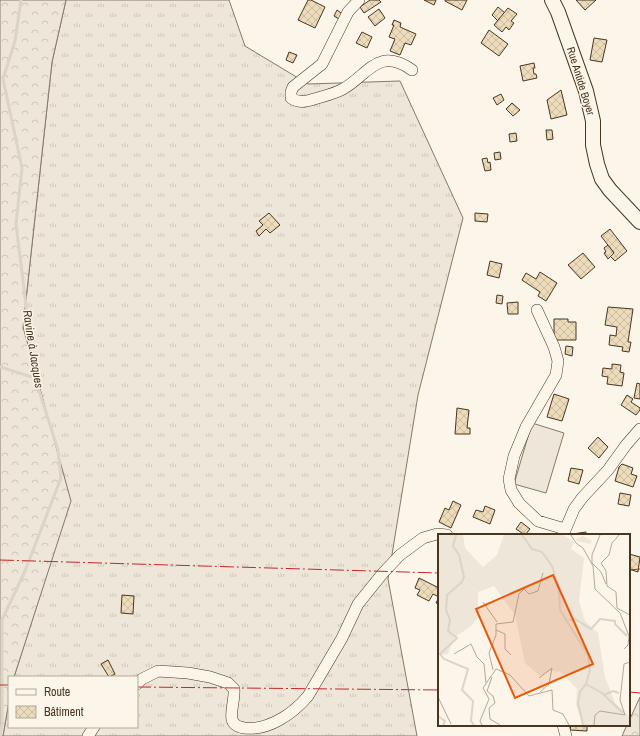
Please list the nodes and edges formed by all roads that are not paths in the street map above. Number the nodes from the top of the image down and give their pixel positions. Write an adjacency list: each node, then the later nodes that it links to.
1 (359, 0): 3 (street)
2 (552, 0): 4 (main road, Rue Antide Boyer)
3 (412, 70)
4 (640, 222)
5 (537, 310): 7 (street)
6 (640, 429): 7 (street)
7 (564, 532)
8 (438, 534): 9 (street)
9 (138, 683)
10 (563, 726): 11 (street)
11 (566, 736)

